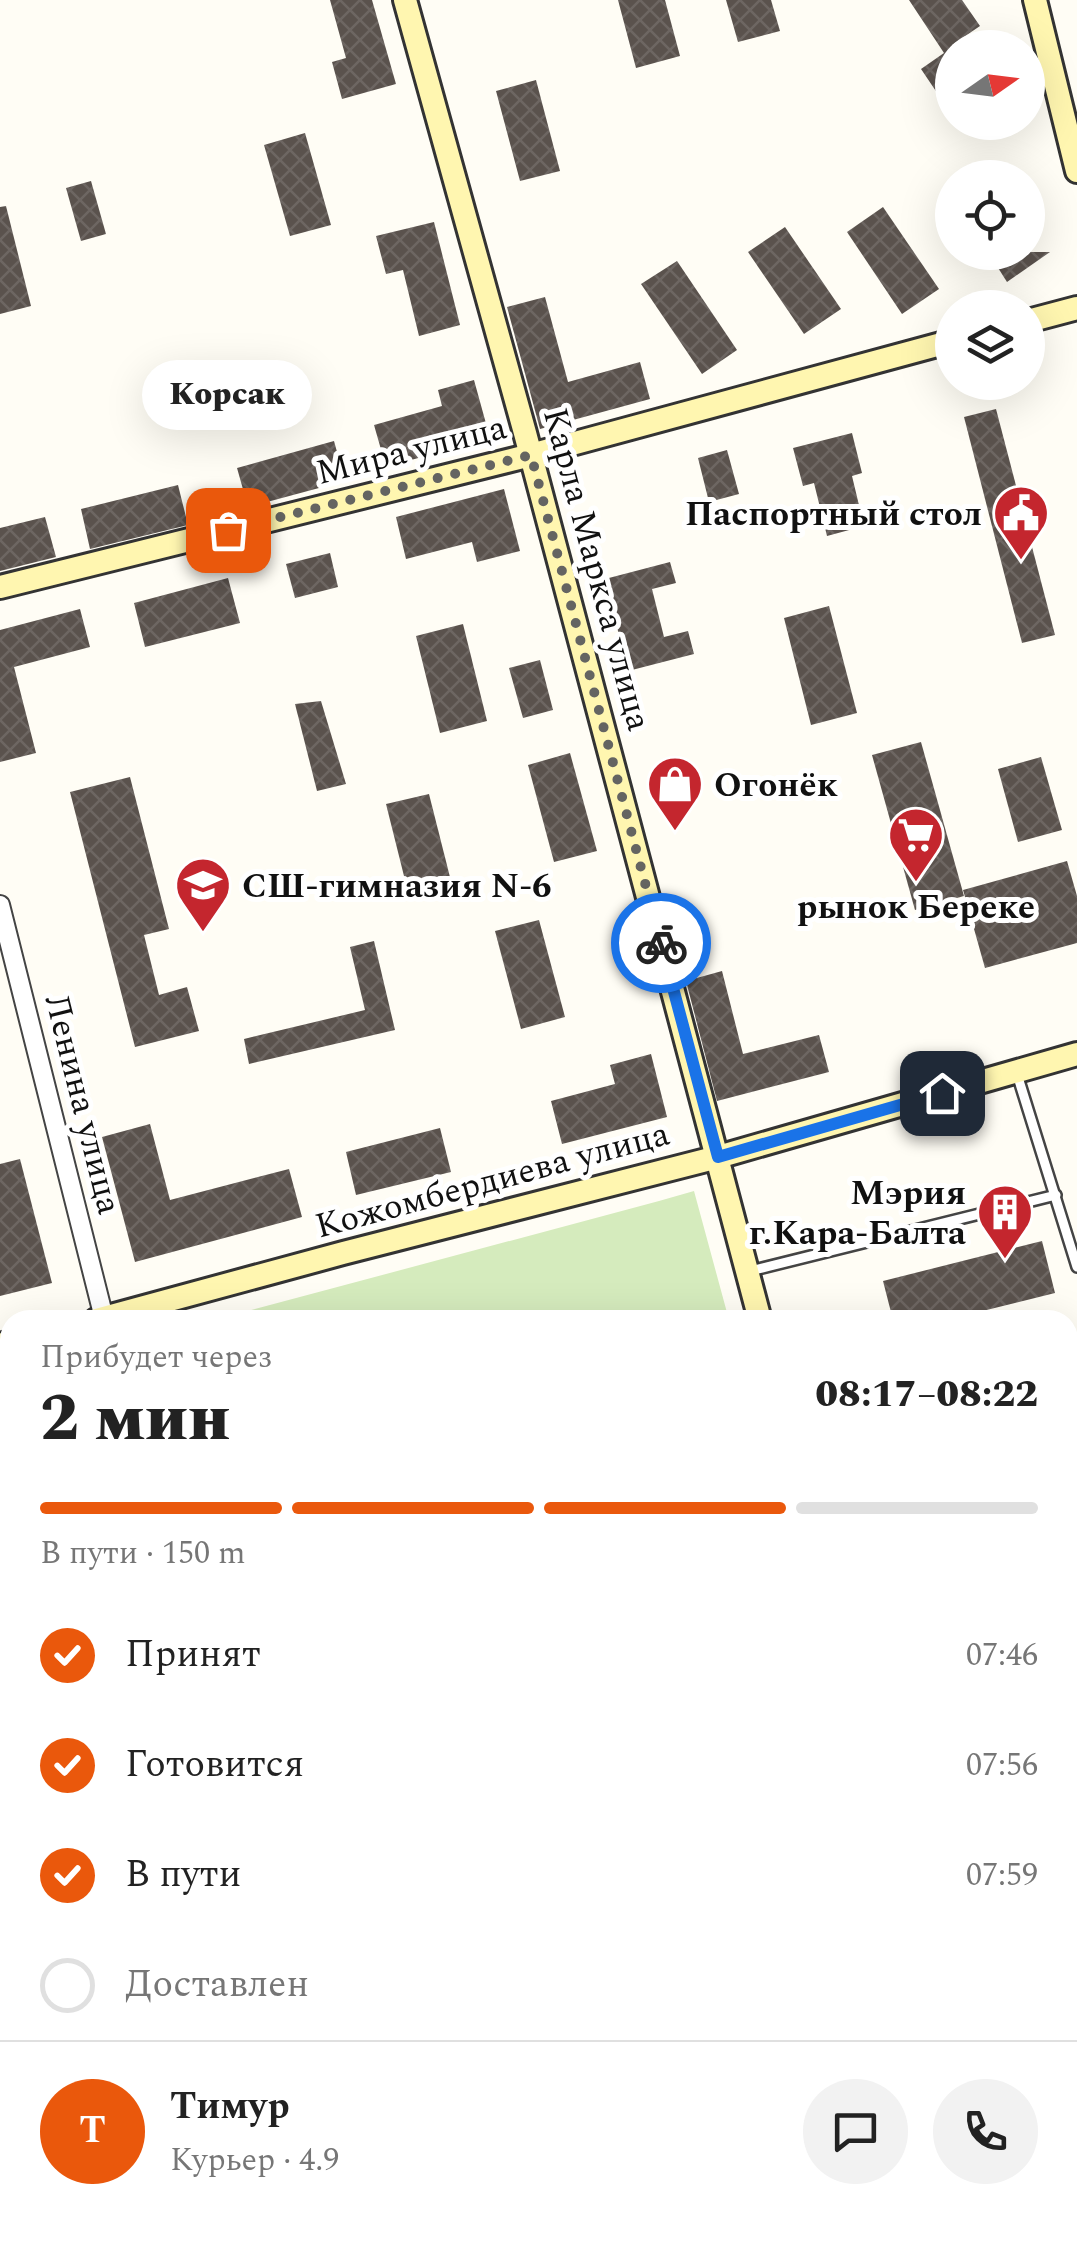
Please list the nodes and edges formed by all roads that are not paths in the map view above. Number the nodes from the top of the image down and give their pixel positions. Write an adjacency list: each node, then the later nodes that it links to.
1 (405, 0): 7 (street, Карла Маркса улица)
2 (1034, 0): 3 (street)
3 (1075, 158)
4 (1077, 308): 5 (street)
5 (1045, 316)
6 (935, 346): 7 (street, Мира улица)
7 (531, 455): 8 (street, Мира улица); 12 (street, Карла Маркса улица)
8 (0, 587)
9 (0, 906): 16 (street, Ленина улица)
10 (1077, 1054): 11 (street, Кожомбердиева улица)
11 (1016, 1072): 12 (street, Кожомбердиева улица); 13 (lane)
12 (718, 1157): 15 (street, Карла Маркса улица); 17 (street, Кожомбердиева улица)
13 (1056, 1195): 14 (lane); 15 (lane)
14 (1077, 1267)
15 (747, 1272): 18 (street, Карла Маркса улица)
16 (98, 1310)
17 (162, 1310)
18 (757, 1310)

